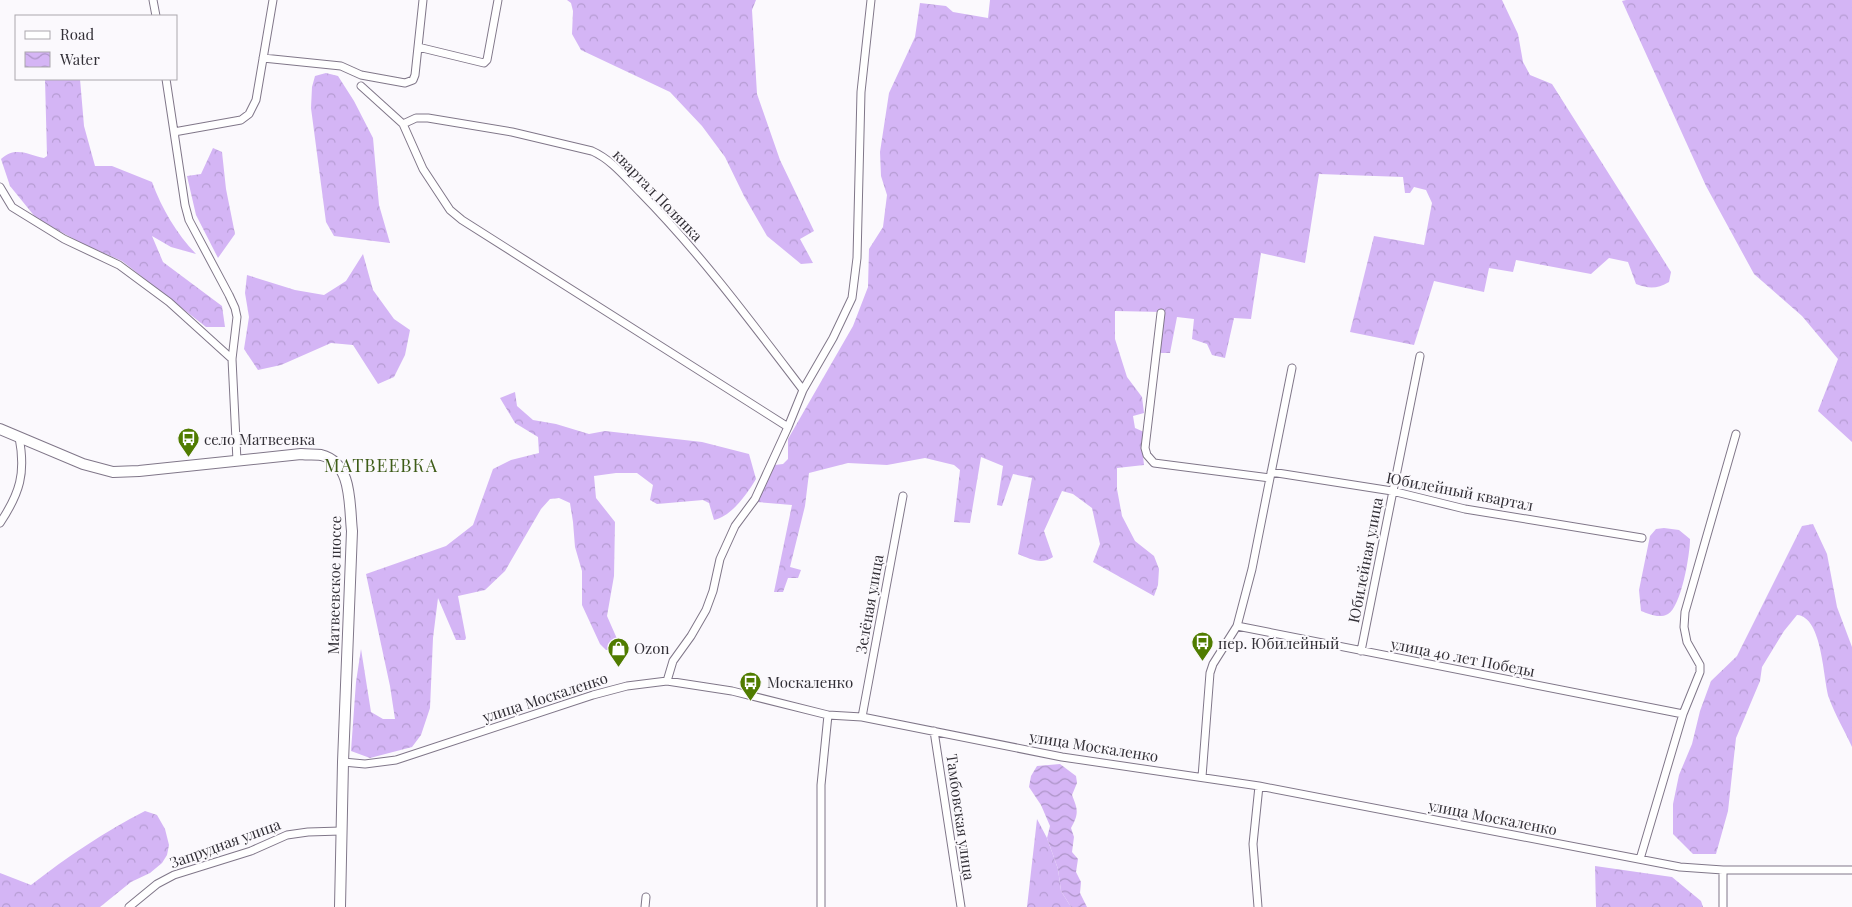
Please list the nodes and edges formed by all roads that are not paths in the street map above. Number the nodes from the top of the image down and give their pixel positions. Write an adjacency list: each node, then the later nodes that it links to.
1 (153, 0): 6 (street)
2 (273, 0): 8 (street)
3 (424, 0): 7 (street)
4 (498, 0): 7 (street)
5 (871, 0): 18 (street)
6 (156, 15)
7 (418, 47): 8 (street)
8 (263, 58): 12 (street)
9 (166, 80): 12 (street)
10 (361, 86): 11 (street)
11 (403, 124): 18 (street, квартал Полянка); 19 (street)
12 (174, 132): 16 (street)
13 (0, 187): 16 (street)
14 (1161, 314): 24 (street, Юбилейный квартал)
15 (1420, 356): 25 (street, Юбилейная улица)
16 (232, 359): 23 (street)
17 (1292, 368): 24 (street)
18 (803, 390): 19 (street)
19 (788, 427): 31 (street)
20 (0, 429): 22 (main road, Матвеевское шоссе)
21 (1736, 434): 32 (street)
22 (19, 437): 23 (main road, Матвеевское шоссе); 27 (street)
23 (237, 461): 36 (main road, Матвеевское шоссе)
24 (1271, 475): 25 (street, Юбилейный квартал); 29 (street)
25 (1392, 491): 28 (street, Юбилейный квартал); 30 (street, Юбилейная улица)
26 (903, 496): 34 (street, Зелёная улица)
27 (0, 522)
28 (1642, 538)
29 (1237, 626): 30 (street, улица 40 лет Победы); 37 (street)
30 (1361, 651): 32 (street, улица 40 лет Победы)
31 (667, 681): 33 (street, улица Москаленко); 36 (street, улица Москаленко)
32 (1684, 714): 40 (street)
33 (828, 715): 34 (street, улица Москаленко); 47 (street)
34 (862, 717): 35 (street, улица Москаленко)
35 (934, 731): 37 (street, улица Москаленко); 48 (street, Тамбовская улица)
36 (343, 757): 39 (main road, Матвеевское шоссе)
37 (1202, 777): 38 (street, улица Москаленко)
38 (1259, 786): 40 (street, улица Москаленко); 49 (street)
39 (341, 831): 44 (street, Запрудная улица); 45 (main road, Матвеевское шоссе)
40 (1640, 859): 41 (street, улица Москаленко)
41 (1723, 870): 42 (street, улица Москаленко); 50 (street)
42 (1852, 870)
43 (646, 897): 46 (street)
44 (129, 907)
45 (340, 907)
46 (645, 907)
47 (821, 907)
48 (961, 907)
49 (1258, 907)
50 (1723, 907)

